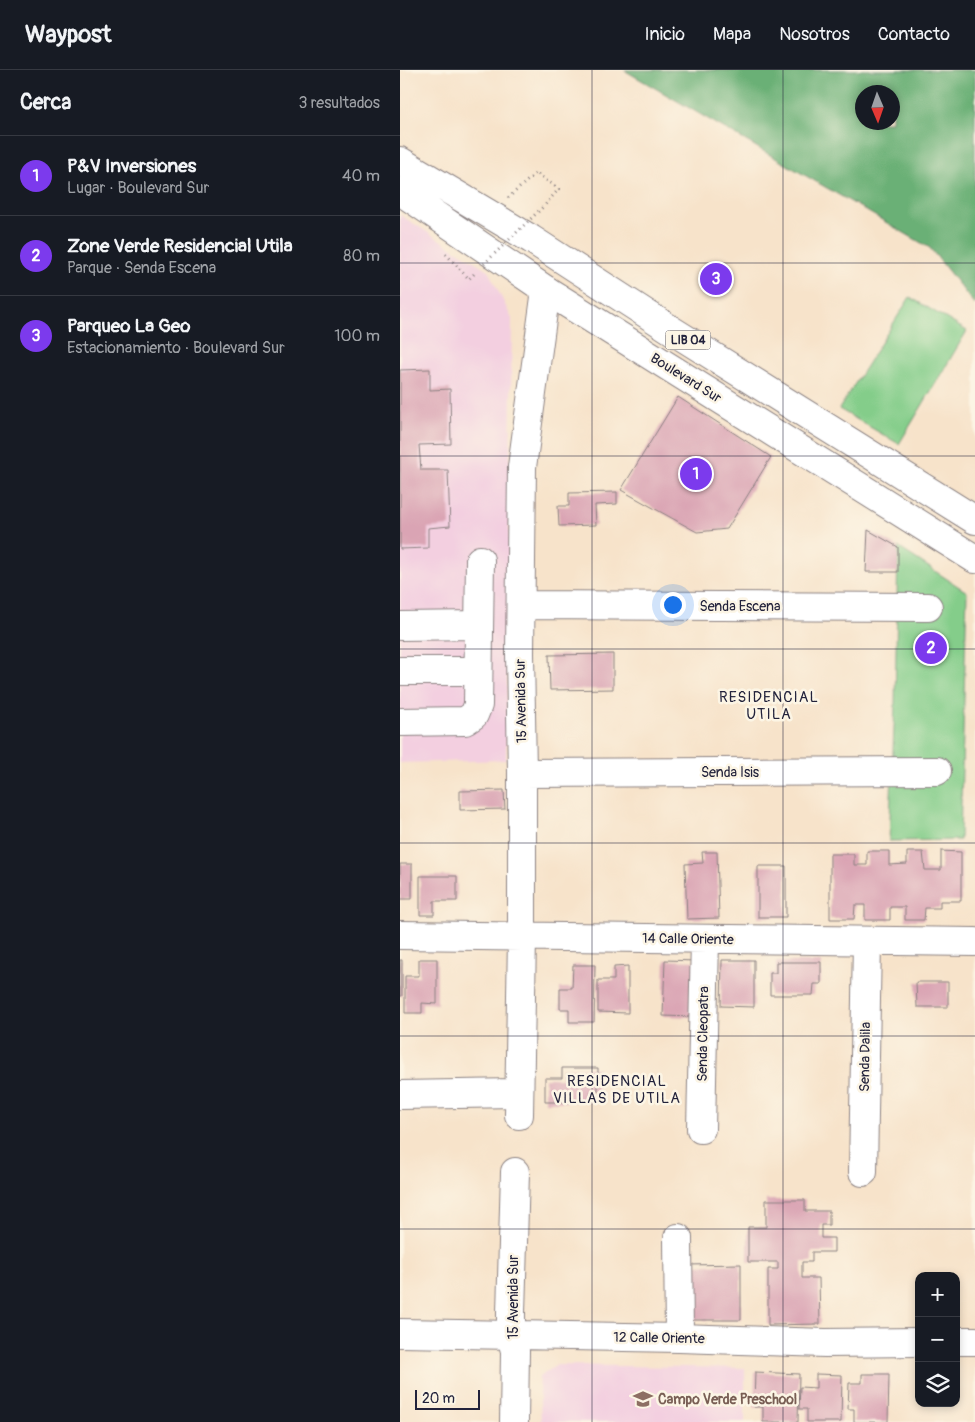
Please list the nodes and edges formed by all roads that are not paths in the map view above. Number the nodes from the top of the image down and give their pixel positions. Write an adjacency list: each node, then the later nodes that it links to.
1 (400, 161): 4 (main road, LIB 04)
2 (400, 192): 3 (main road, Boulevard Sur / LIB 04)
3 (546, 290): 5 (main road, Boulevard Sur / LIB 04); 7 (main road, 15 Avenida Sur)
4 (975, 520)
5 (975, 559)
6 (480, 560): 9 (main road)
7 (522, 605): 8 (main road, Senda Escena); 11 (main road, 15 Avenida Sur)
8 (928, 606)
9 (478, 625): 10 (main road); 13 (main road)
10 (400, 626)
11 (520, 653): 13 (main road); 14 (main road, 15 Avenida Sur)
12 (400, 671): 13 (main road)
13 (478, 672): 14 (main road); 15 (main road)
14 (520, 694): 17 (main road, 15 Avenida Sur)
15 (400, 722)
16 (937, 771): 17 (main road, Senda Isis)
17 (522, 773): 19 (main road, 15 Avenida Sur)
18 (400, 935): 19 (main road, 14 Calle Oriente)
19 (522, 937): 20 (main road, 14 Calle Oriente); 23 (main road, 15 Avenida Sur)
20 (705, 939): 21 (main road, 14 Calle Oriente); 24 (main road, Senda Cleopatra)
21 (866, 941): 22 (main road, 14 Calle Oriente); 26 (main road, Senda Dalila)
22 (975, 942)
23 (400, 1095)
24 (701, 1130)
25 (515, 1172): 29 (main road, 15 Avenida Sur)
26 (862, 1172)
27 (678, 1238): 30 (main road)
28 (400, 1333): 29 (main road, 12 Calle Oriente)
29 (511, 1336): 30 (main road, 12 Calle Oriente); 34 (main road, 15 Avenida Sur)
30 (679, 1338): 33 (main road, 12 Calle Oriente)
31 (960, 1341): 32 (main road)
32 (975, 1341)
33 (915, 1342)
34 (514, 1422)

